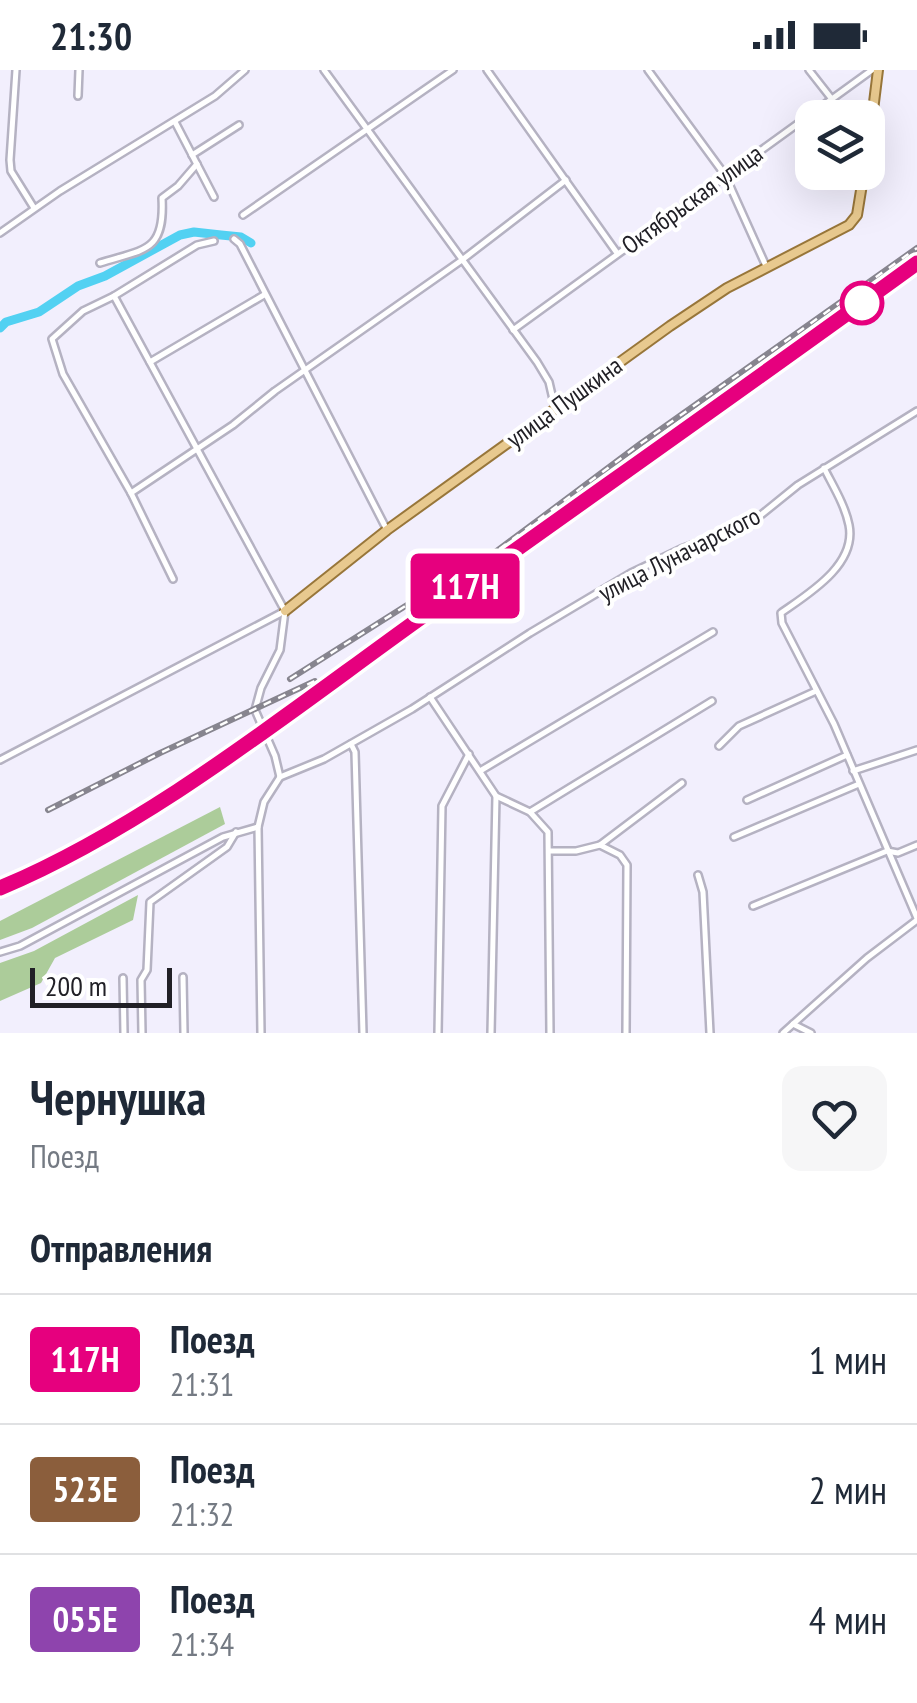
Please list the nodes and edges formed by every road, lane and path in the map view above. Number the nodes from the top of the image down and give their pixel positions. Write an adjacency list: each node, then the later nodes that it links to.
1 (16, 70): 17 (street)
2 (79, 70): 10 (street)
3 (245, 70): 13 (street)
4 (324, 70): 15 (street)
5 (453, 70): 15 (street)
6 (487, 70): 21 (street)
7 (648, 70): 20 (street)
8 (809, 70): 11 (street)
9 (875, 70): 11 (street, Октябрьская улица); 12 (main road)
10 (78, 96)
11 (830, 98): 20 (street, Октябрьская улица)
12 (872, 100)
13 (175, 122): 18 (street); 24 (street)
14 (239, 125): 18 (street)
15 (368, 130): 25 (street); 30 (street)
16 (0, 142): 17 (street)
17 (11, 142): 24 (street)
18 (192, 155): 19 (street)
19 (197, 164): 23 (street); 31 (street)
20 (724, 175): 29 (street, Октябрьская улица); 32 (street)
21 (566, 180): 29 (street); 30 (street)
22 (861, 190): 32 (main road, улица Пушкина)
23 (214, 197)
24 (34, 208): 26 (street)
25 (243, 215)
26 (0, 233)
27 (214, 240): 34 (street)
28 (234, 240): 33 (street)
29 (617, 253): 35 (street, Октябрьская улица)
30 (462, 260): 35 (street); 37 (street)
31 (100, 264)
32 (766, 266): 38 (main road, улица Пушкина)
33 (264, 295): 36 (street); 37 (street)
34 (114, 296): 36 (street); 42 (street)
35 (513, 330): 38 (street)
36 (150, 362): 40 (street)
37 (305, 372): 40 (street); 43 (street)
38 (555, 408): 43 (main road, улица Пушкина)
39 (916, 414): 41 (street, улица Луначарского)
40 (198, 450): 42 (street); 45 (street)
41 (824, 468): 47 (street); 48 (street, улица Луначарского)
42 (131, 493): 44 (street)
43 (387, 530): 45 (main road, улица Пушкина)
44 (172, 579)
45 (286, 612): 55 (street); 58 (street)
46 (714, 632): 57 (street)
47 (816, 691): 51 (street); 54 (street)
48 (430, 698): 50 (street, улица Луначарского); 53 (street)
49 (712, 701): 63 (street)
50 (351, 744): 58 (street, улица Луначарского); 83 (street)
51 (719, 746)
52 (917, 750): 56 (street)
53 (469, 754): 57 (street); 84 (street)
54 (847, 755): 56 (street); 62 (street)
55 (0, 760)
56 (854, 771): 60 (street)
57 (480, 772): 61 (street)
58 (280, 777): 64 (street)
59 (682, 783): 67 (street)
60 (859, 784): 66 (street); 70 (street)
61 (496, 796): 63 (street); 85 (street)
62 (747, 800)
63 (530, 812): 69 (street)
64 (258, 827): 65 (street); 82 (street)
65 (236, 832): 74 (street); 80 (street)
66 (734, 837)
67 (600, 845): 69 (street); 87 (street)
68 (917, 845): 70 (street)
69 (550, 851): 86 (street)
70 (886, 851): 72 (street); 73 (street)
71 (698, 875): 88 (street)
72 (753, 906)
73 (917, 919): 77 (street)
74 (0, 952)
75 (182, 977): 81 (street)
76 (123, 978): 79 (street)
77 (793, 1024): 78 (street); 89 (street)
78 (786, 1032)
79 (124, 1033)
80 (142, 1033)
81 (184, 1033)
82 (260, 1033)
83 (363, 1033)
84 (438, 1033)
85 (491, 1033)
86 (550, 1033)
87 (626, 1033)
88 (710, 1033)
89 (811, 1033)

